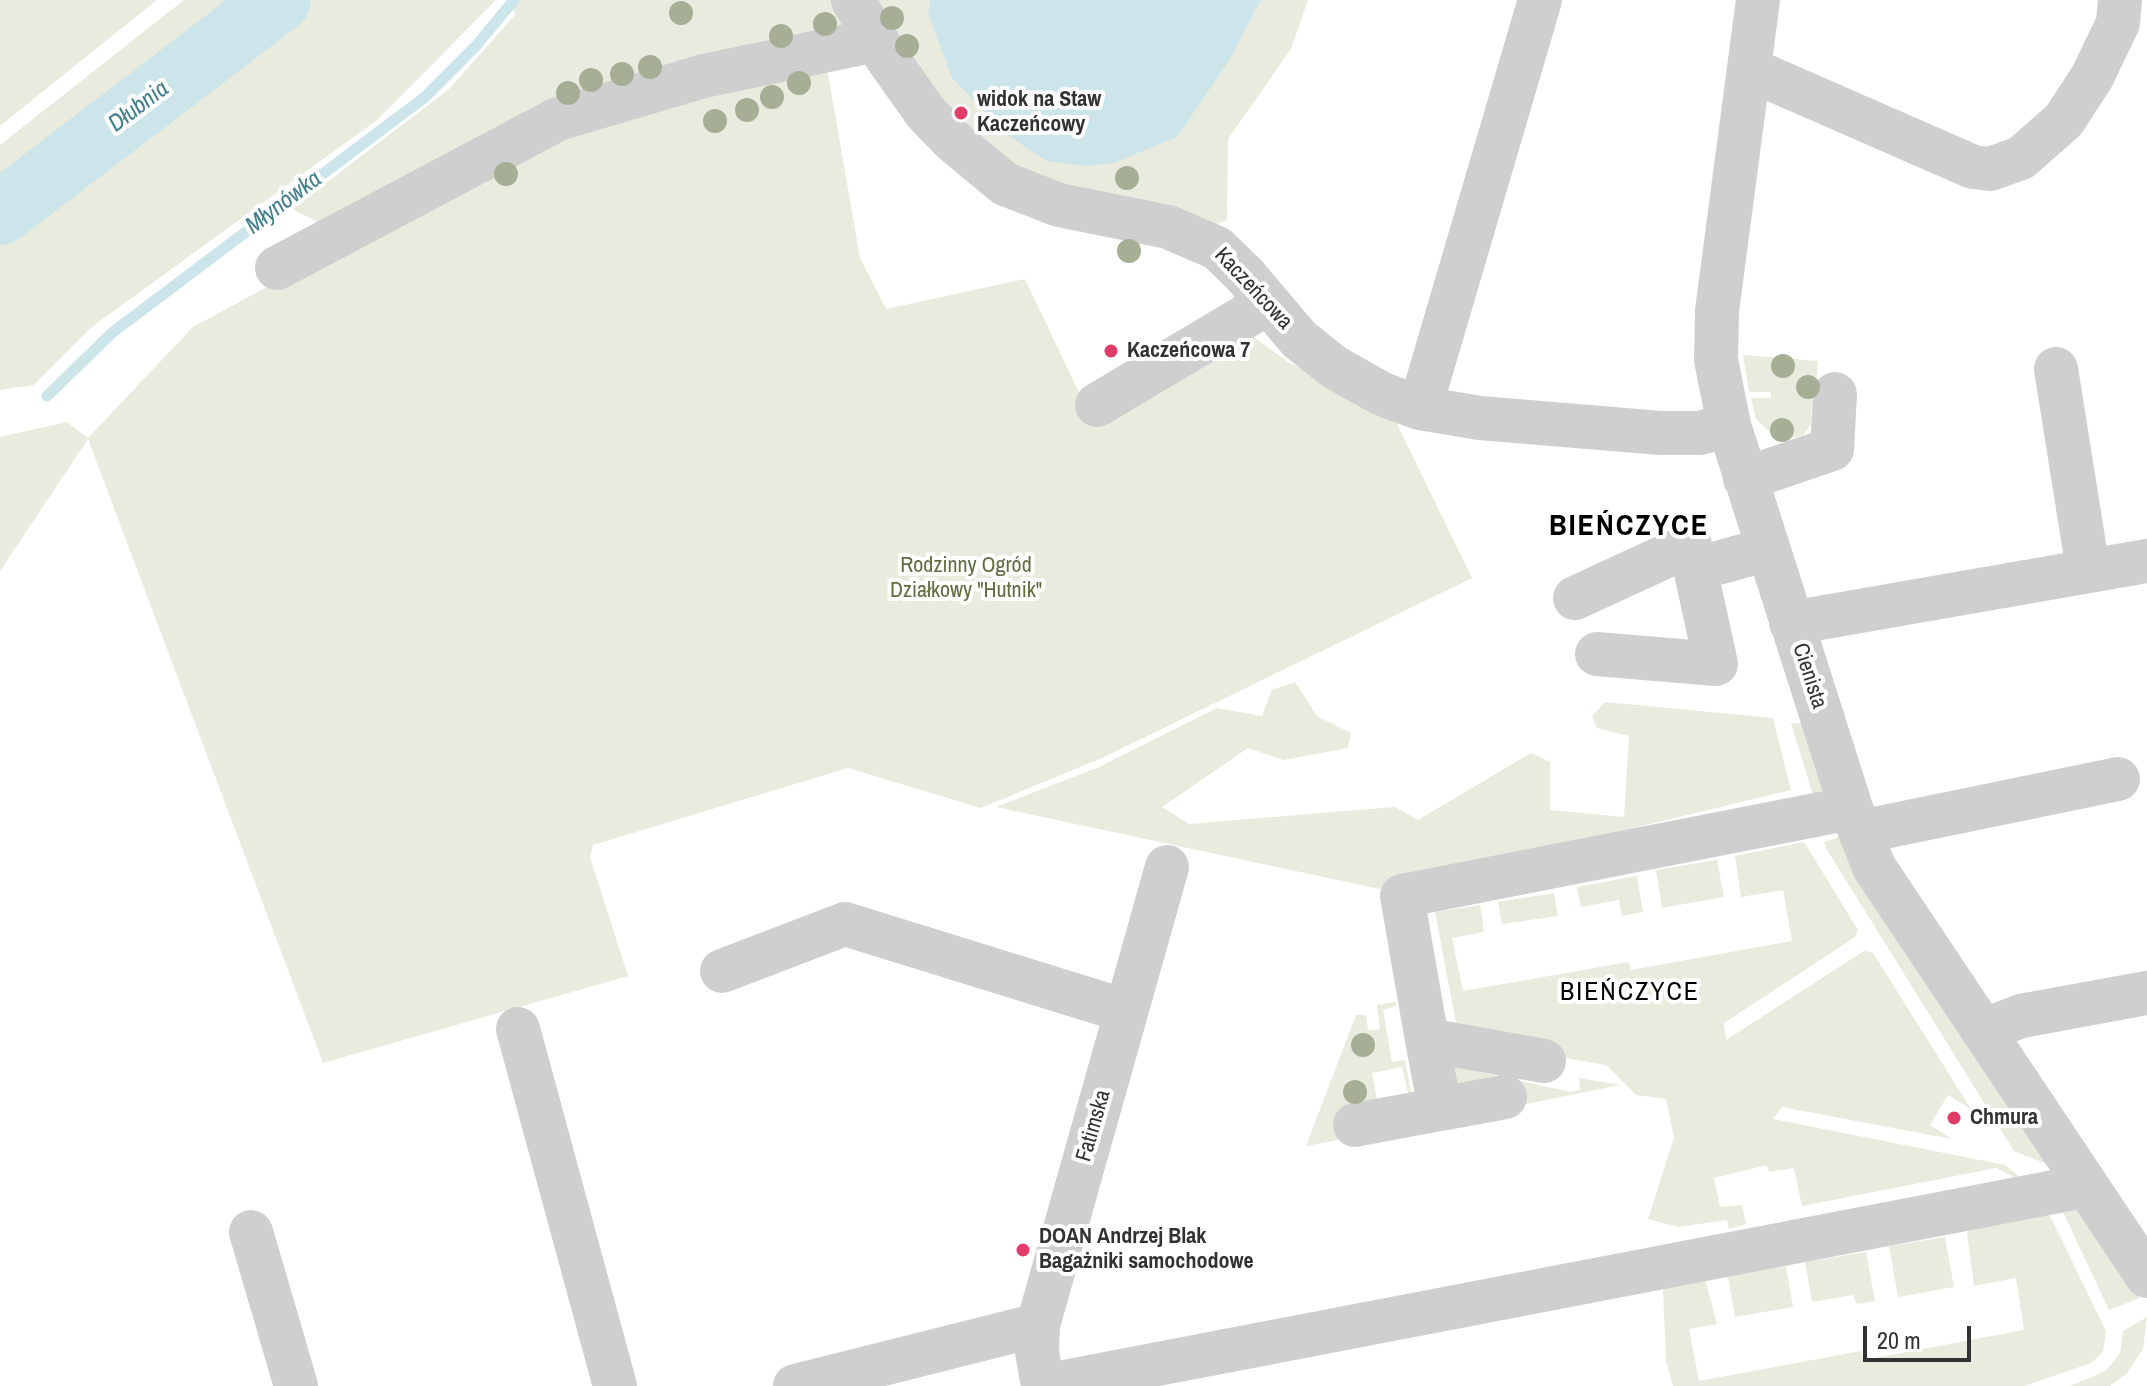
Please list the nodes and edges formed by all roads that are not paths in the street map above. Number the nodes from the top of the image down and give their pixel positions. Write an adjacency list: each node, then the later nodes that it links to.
1 (853, 0): 5 (street, Kaczeńcowa)
2 (1540, 0): 12 (street)
3 (1758, 0): 6 (street, Cienista)
4 (2120, 0): 6 (street)
5 (876, 40): 7 (street); 8 (street, Kaczeńcowa)
6 (1749, 69): 13 (street, Cienista)
7 (277, 268)
8 (1268, 303): 11 (street); 12 (street, Kaczeńcowa)
9 (2056, 369): 18 (street)
10 (1835, 394): 14 (street)
11 (1097, 405)
12 (1420, 408): 13 (street, Kaczeńcowa)
13 (1729, 425): 14 (street, Cienista)
14 (1745, 479): 15 (street, Cienista)
15 (1768, 549): 17 (street); 20 (street, Cienista)
16 (2147, 561): 18 (street)
17 (1696, 569): 19 (street); 21 (street)
18 (2088, 570): 20 (street)
19 (1575, 598)
20 (1791, 623): 23 (street, Cienista)
21 (1597, 654)
22 (2118, 779): 23 (street)
23 (1856, 820): 29 (street, Cienista); 30 (street)
24 (1167, 867): 27 (street, Fatimska)
25 (722, 971): 27 (street)
26 (2147, 993): 29 (street)
27 (1126, 1011): 38 (street, Fatimska)
28 (518, 1029): 40 (street)
29 (1983, 1031): 35 (street, Cienista)
30 (1427, 1040): 31 (street); 33 (street)
31 (1544, 1061)
32 (1505, 1097): 33 (street)
33 (1440, 1109): 34 (street)
34 (1355, 1125)
35 (2085, 1186): 37 (street, Cienista); 42 (street)
36 (251, 1232): 39 (street)
37 (2147, 1276)
38 (1038, 1325): 41 (street); 42 (street, Fatimska)
39 (296, 1386)
40 (615, 1386)
41 (795, 1386)
42 (1043, 1386)

